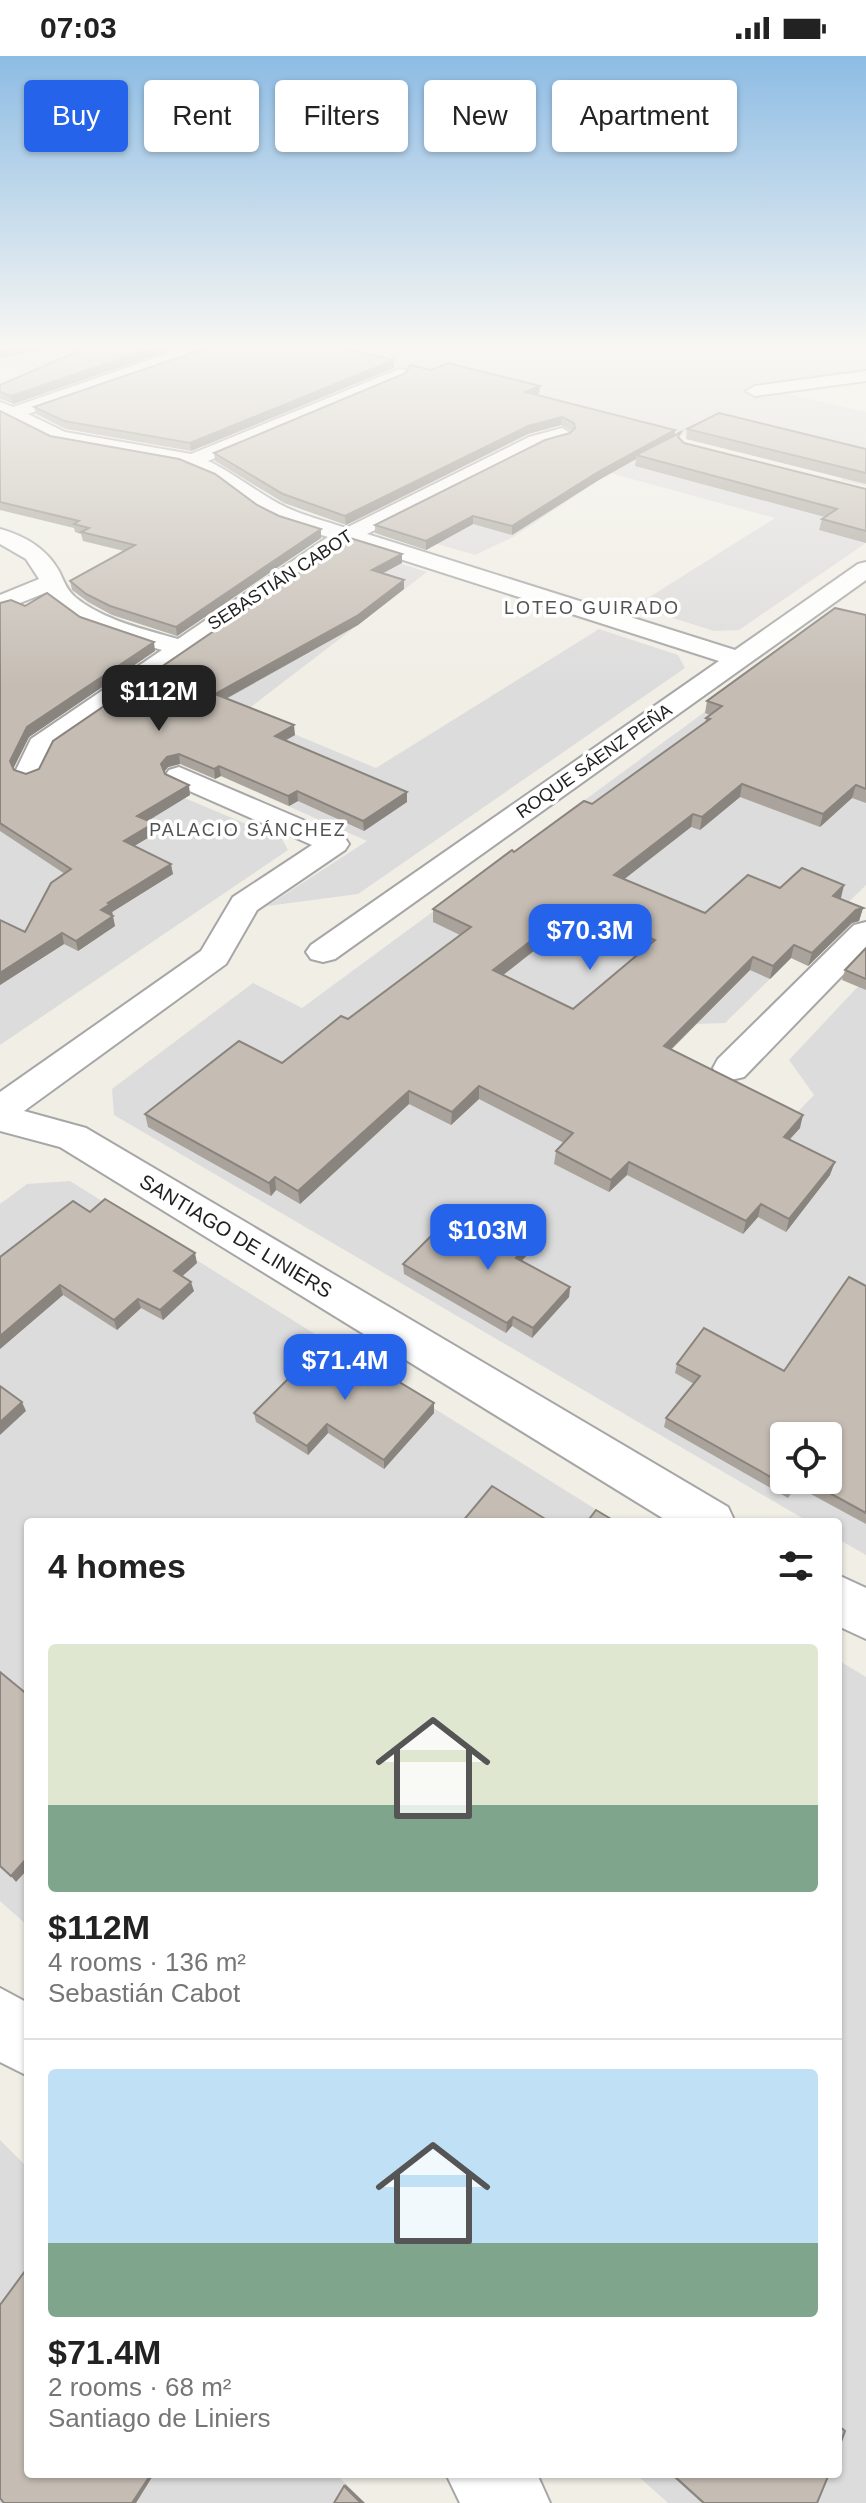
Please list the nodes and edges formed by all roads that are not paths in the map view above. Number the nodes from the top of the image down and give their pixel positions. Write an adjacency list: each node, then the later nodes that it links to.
1 (185, 459): 4 (street)
2 (196, 459): 4 (street)
3 (499, 459): 5 (street, SEBASTIÁN CABOT)
4 (192, 461): 5 (street)
5 (347, 535): 10 (street, SEBASTIÁN CABOT); 11 (street)
6 (0, 536): 8 (street)
7 (866, 569): 11 (street, ROQUE SÁENZ PEÑA)
8 (51, 582): 9 (street); 10 (street)
9 (0, 604)
10 (179, 647): 12 (street, SEBASTIÁN CABOT)
11 (738, 659): 15 (street, ROQUE SÁENZ PEÑA)
12 (29, 772)
13 (179, 776): 17 (street)
14 (866, 932): 16 (street)
15 (323, 952)
16 (731, 1068)
17 (0, 1110)
18 (0, 1118): 19 (street, SANTIAGO DE LINIERS)
19 (704, 1518)
20 (842, 1600): 21 (street)
21 (866, 1615)
22 (0, 2019): 23 (street)
23 (24, 2041)
24 (487, 2478): 25 (street)
25 (513, 2503)

